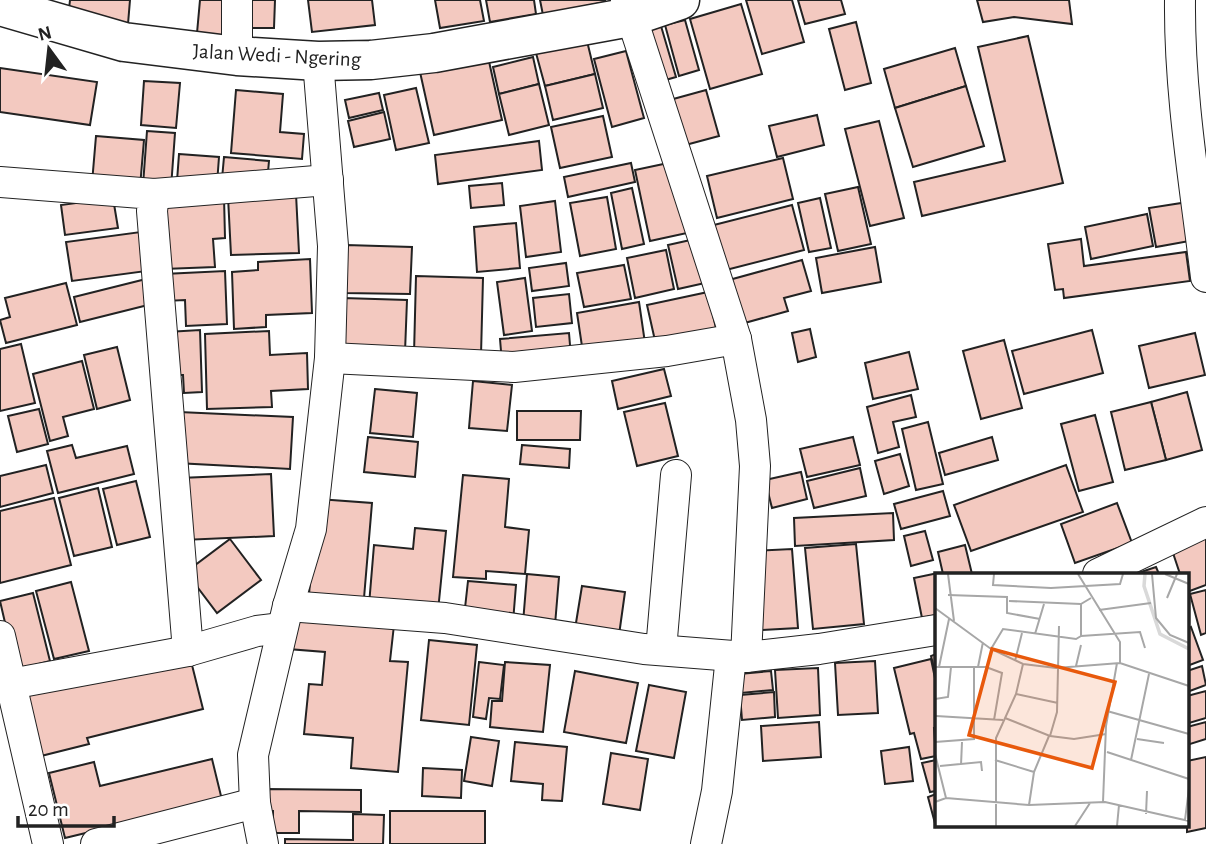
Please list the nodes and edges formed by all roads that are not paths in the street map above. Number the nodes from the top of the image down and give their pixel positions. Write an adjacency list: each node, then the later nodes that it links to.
1 (237, 0): 6 (street)
2 (680, 0): 5 (main road, Jalan Wedi - Ngering)
3 (1180, 0): 11 (street)
4 (0, 6): 6 (main road, Jalan Wedi - Ngering)
5 (628, 8): 7 (main road, Jalan Wedi - Ngering); 12 (street)
6 (237, 57): 7 (main road, Jalan Wedi - Ngering)
7 (318, 61): 8 (street)
8 (328, 180): 10 (street); 13 (street)
9 (0, 181): 10 (street)
10 (154, 194): 21 (street)
11 (1206, 277)
12 (736, 339): 13 (street); 22 (street)
13 (330, 358): 17 (street)
14 (676, 475): 20 (street)
15 (1206, 522): 16 (street)
16 (1102, 573)
17 (285, 617): 20 (street); 21 (street); 24 (street)
18 (935, 630): 22 (street)
19 (0, 636): 23 (street)
20 (661, 650): 22 (street)
21 (188, 651): 23 (street)
22 (739, 656): 28 (street)
23 (6, 685): 25 (street)
24 (255, 803): 26 (street); 27 (street)
25 (48, 844)
26 (96, 844)
27 (263, 844)
28 (706, 844)

